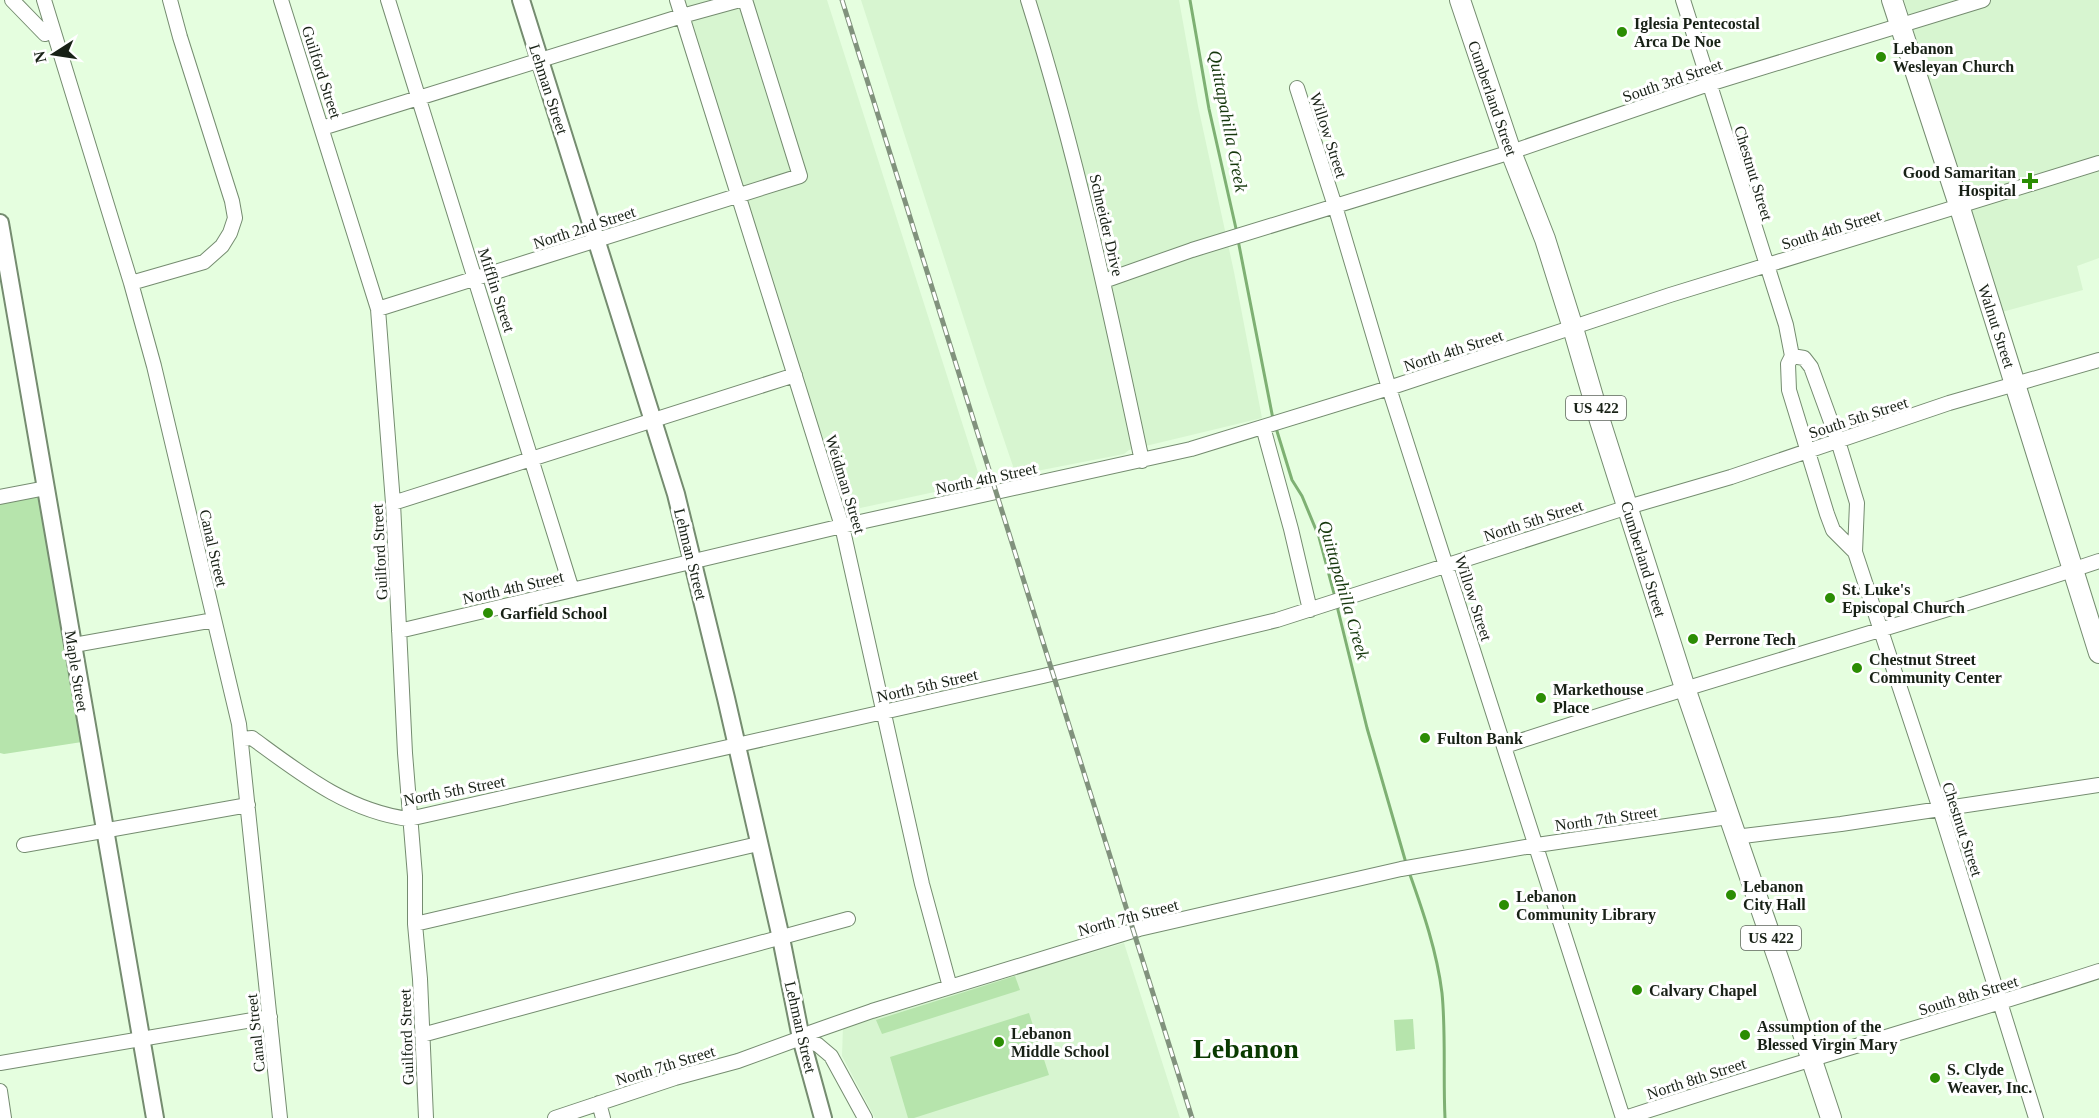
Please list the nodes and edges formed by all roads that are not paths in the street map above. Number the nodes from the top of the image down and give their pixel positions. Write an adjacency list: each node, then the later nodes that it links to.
1 (12, 0): 16 (street)
2 (44, 0): 16 (street, Canal Street)
3 (170, 0): 32 (street)
4 (281, 0): 21 (street, Guilford Street)
5 (388, 0): 20 (street, Mifflin Street)
6 (521, 0): 17 (main road, Lehman Street)
7 (677, 0): 14 (street, Weidman Street)
8 (741, 0): 14 (street); 24 (street, North 2nd Street)
9 (1028, 0): 31 (street, Schneider Drive)
10 (1460, 0): 22 (highway, Cumberland Street / US 422)
11 (1683, 0): 18 (street, Chestnut Street)
12 (1892, 0): 15 (highway, Walnut Street)
13 (1983, 0): 15 (street, South 3rd Street)
14 (682, 16): 17 (street); 24 (street, Weidman Street)
15 (1901, 26): 18 (street, South 3rd Street); 25 (highway, Walnut Street)
16 (53, 31): 32 (street, Canal Street)
17 (540, 60): 20 (street); 28 (main road, Lehman Street)
18 (1709, 84): 22 (street, South 3rd Street); 29 (street, Chestnut Street)
19 (1297, 88): 26 (street, Willow Street)
20 (419, 98): 21 (street); 30 (street, Mifflin Street)
21 (322, 128): 33 (street, Guilford Street)
22 (1510, 153): 26 (street, South 3rd Street); 34 (highway, Cumberland Street / US 422)
23 (2099, 163): 25 (street, South 4th Street)
24 (738, 195): 28 (street, North 2nd Street); 37 (street, Weidman Street)
25 (1959, 205): 29 (street, South 4th Street); 38 (highway, Walnut Street)
26 (1335, 206): 31 (street, South 3rd Street); 39 (street, Willow Street)
27 (0, 223): 46 (main road, Maple Street)
28 (596, 240): 30 (street, North 2nd Street); 40 (main road, Lehman Street)
29 (1766, 266): 34 (street, South 4th Street); 35 (street, Chestnut Street)
30 (476, 278): 33 (street, North 2nd Street); 44 (street, Mifflin Street)
31 (1104, 281): 45 (street, Schneider Drive)
32 (131, 283): 58 (street, Canal Street)
33 (378, 309): 48 (street, Guilford Street)
34 (1573, 328): 39 (street, North 4th Street); 49 (highway, Cumberland Street / US 422)
35 (1792, 356): 42 (street, Chestnut Street); 43 (street, Chestnut Street)
36 (2099, 360): 38 (street, South 5th Street)
37 (795, 375): 40 (street); 50 (street, Weidman Street)
38 (2016, 384): 42 (street, South 5th Street); 55 (highway, Walnut Street)
39 (1389, 388): 41 (street, North 4th Street); 54 (street, Willow Street)
40 (654, 420): 44 (street); 52 (main road, Lehman Street)
41 (1271, 425): 45 (street, North 4th Street); 57 (street)
42 (1838, 441): 43 (street, South 5th Street); 51 (street, Chestnut Street)
43 (1808, 451): 49 (street, South 5th Street); 51 (street, Chestnut Street)
44 (532, 459): 48 (street); 56 (street, Mifflin Street)
45 (1142, 461): 50 (street, North 4th Street)
46 (46, 488): 47 (street); 61 (main road, Maple Street)
47 (0, 497)
48 (393, 503): 60 (street, Guilford Street)
49 (1628, 507): 54 (street, North 5th Street); 63 (highway, Cumberland Street / US 422)
50 (843, 526): 52 (street, North 4th Street); 64 (street, Weidman Street)
51 (1854, 552): 59 (street, Chestnut Street)
52 (693, 561): 56 (street, North 4th Street); 66 (main road, Lehman Street)
53 (2099, 561): 55 (street)
54 (1446, 566): 57 (street, North 5th Street); 67 (street, Willow Street)
55 (2074, 569): 59 (street); 62 (highway, Walnut Street)
56 (572, 590): 60 (street, North 4th Street)
57 (1310, 610): 64 (street, North 5th Street)
58 (214, 620): 61 (street); 65 (street, Canal Street)
59 (1879, 629): 63 (street); 70 (street, Chestnut Street)
60 (399, 631): 72 (street, Guilford Street)
61 (74, 645): 73 (main road, Maple Street)
62 (2099, 653)
63 (1685, 688): 67 (street); 71 (highway, Cumberland Street / US 422)
64 (884, 712): 66 (street, North 5th Street); 82 (street, Weidman Street)
65 (242, 739): 69 (street, Canal Street); 72 (street, North 5th Street)
66 (736, 745): 72 (street, North 5th Street); 75 (main road, Lehman Street)
67 (1505, 746): 77 (street, Willow Street)
68 (2099, 785): 70 (street)
69 (248, 805): 73 (street); 84 (street, Canal Street)
70 (1940, 809): 74 (street); 83 (street, Chestnut Street)
71 (1728, 817): 74 (highway, Cumberland Street / US 422); 77 (street, North 7th Street)
72 (408, 819): 79 (street, Guilford Street)
73 (104, 830): 76 (street); 87 (main road, Maple Street)
74 (1735, 837): 88 (highway, Cumberland Street / US 422)
75 (758, 844): 79 (street); 80 (main road, Lehman Street)
76 (24, 845)
77 (1537, 845): 82 (street, North 7th Street); 100 (street, Willow Street)
78 (848, 919): 80 (street)
79 (415, 924): 85 (street, Guilford Street)
80 (781, 938): 85 (street); 86 (main road, Lehman Street)
81 (2099, 971): 83 (street, South 8th Street)
82 (950, 987): 86 (street, North 7th Street)
83 (1999, 1003): 88 (street, South 8th Street); 102 (street, Chestnut Street)
84 (270, 1017): 87 (street); 94 (street, Canal Street)
85 (422, 1035): 95 (street, Guilford Street)
86 (801, 1038): 91 (street, North 7th Street); 98 (main road, Lehman Street); 99 (street)
87 (141, 1039): 89 (street); 93 (main road, Maple Street)
88 (1812, 1059): 100 (street, North 8th Street); 101 (highway, Cumberland Street / US 422)
89 (0, 1063)
90 (0, 1091): 92 (street)
91 (599, 1103): 96 (street, North 7th Street); 97 (street)
92 (4, 1118)
93 (155, 1118)
94 (280, 1118)
95 (426, 1118)
96 (555, 1118)
97 (603, 1118)
98 (823, 1118)
99 (865, 1118)
100 (1624, 1118)
101 (1831, 1118)
102 (2036, 1118)

